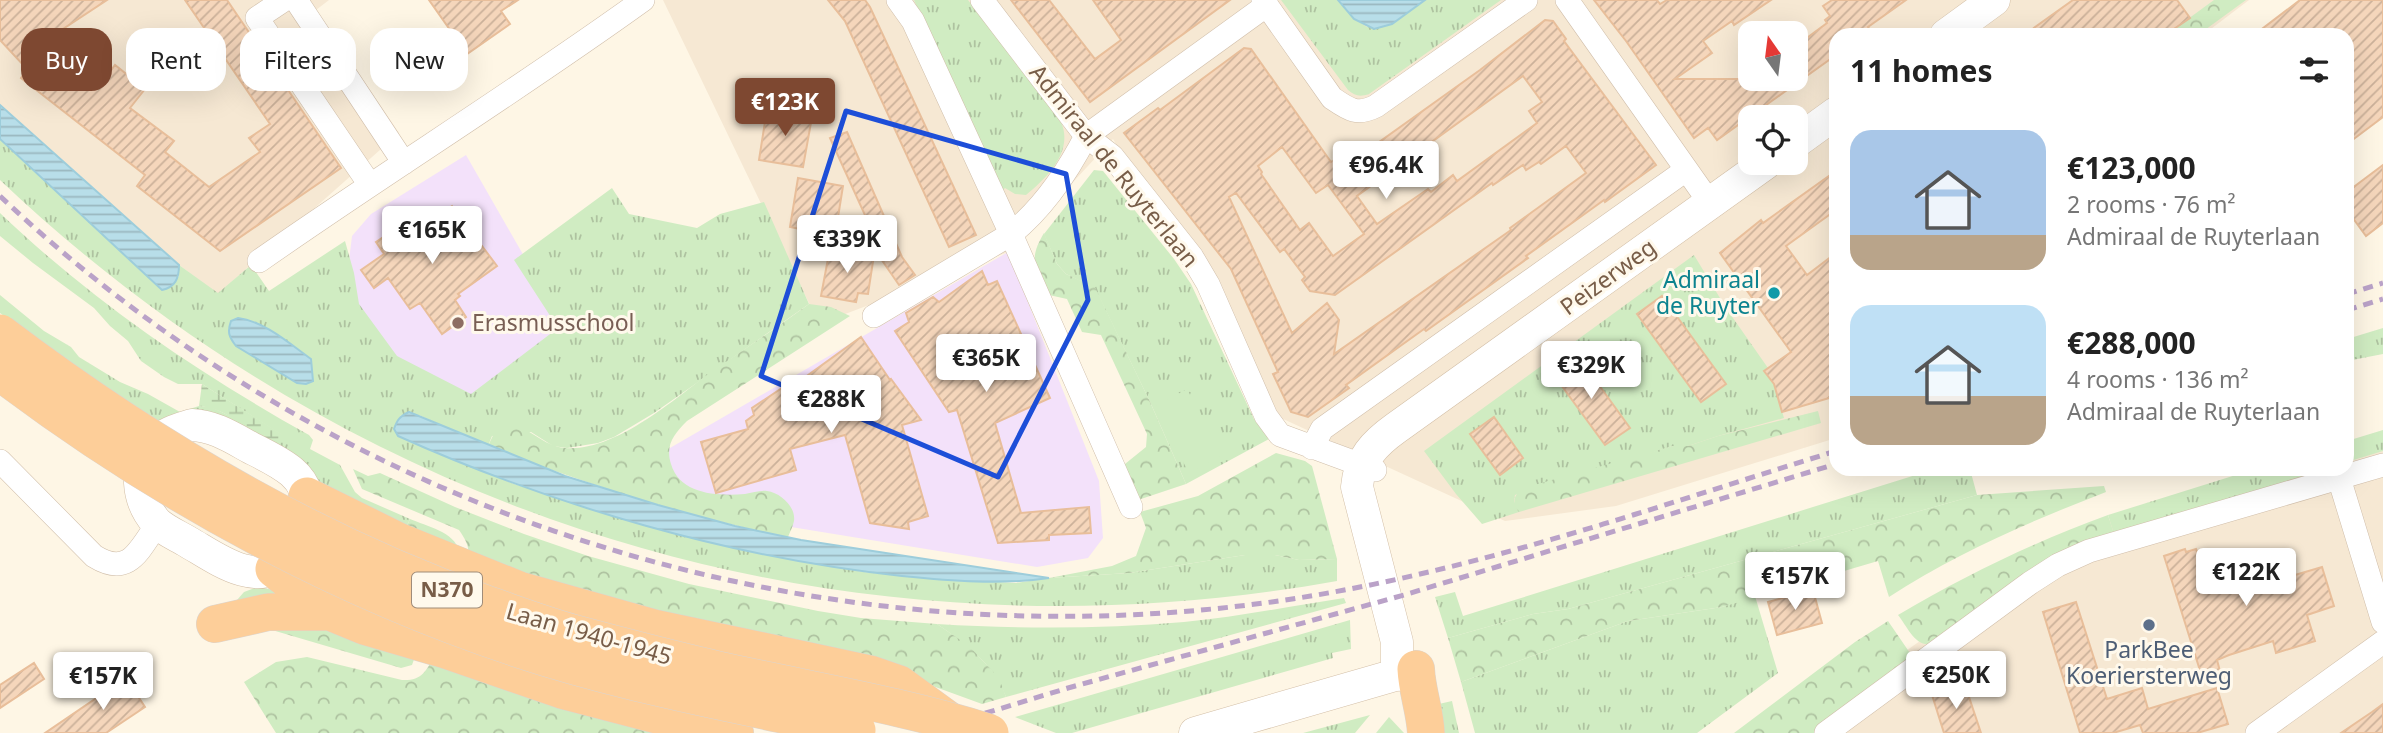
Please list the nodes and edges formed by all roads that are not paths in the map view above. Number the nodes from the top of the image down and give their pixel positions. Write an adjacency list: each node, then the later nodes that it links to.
1 (284, 0): 17 (street)
2 (296, 0): 14 (street)
3 (643, 0): 14 (street)
4 (898, 0): 19 (street)
5 (982, 0): 13 (street, Admiraal de Ruyterlaan)
6 (1526, 0): 9 (street)
7 (1567, 0): 15 (street)
8 (1994, 0): 10 (main road)
9 (1265, 2): 13 (street)
10 (1956, 28)
11 (1829, 118): 12 (main road)
12 (1808, 133)
13 (1086, 136): 19 (street); 26 (street, Admiraal de Ruyterlaan)
14 (404, 163): 17 (street)
15 (1686, 170): 18 (street); 26 (street, Peizerweg)
16 (1749, 175): 18 (main road, Peizerweg)
17 (370, 186): 20 (street)
18 (1710, 203): 27 (main road, Peizerweg)
19 (1010, 234): 21 (street); 35 (street)
20 (259, 261)
21 (874, 316)
22 (0, 326): 25 (main road)
23 (0, 333): 43 (highway, Laan 1940-1945 / N370, bridge)
24 (0, 373): 30 (main road, Laan 1940-1945); 44 (highway, Laan 1940-1945 / N370, bridge)
25 (162, 438): 30 (main road); 34 (main road)
26 (1312, 448): 27 (street, Admiraal de Ruyterlaan)
27 (1373, 459): 42 (main road)
28 (0, 461): 36 (street)
29 (2383, 465): 31 (street)
30 (140, 472): 36 (main road)
31 (2354, 474)
32 (2346, 476): 33 (street)
33 (2339, 478): 39 (street); 50 (street)
34 (307, 496): 37 (main road); 43 (highway, N370)
35 (1131, 507)
36 (158, 523): 37 (main road)
37 (274, 569): 38 (highway, N370)
38 (330, 612): 40 (highway, N370); 45 (highway, N370)
39 (2383, 622)
40 (215, 624)
41 (2383, 642): 51 (street)
42 (1406, 672): 47 (main road); 48 (highway); 49 (highway)
43 (947, 719): 46 (highway, Laan 1940-1945 / N370, bridge)
44 (856, 732)
45 (736, 733)
46 (990, 733)
47 (1195, 733)
48 (1413, 733)
49 (1426, 733)
50 (1826, 733)
51 (2257, 733)

